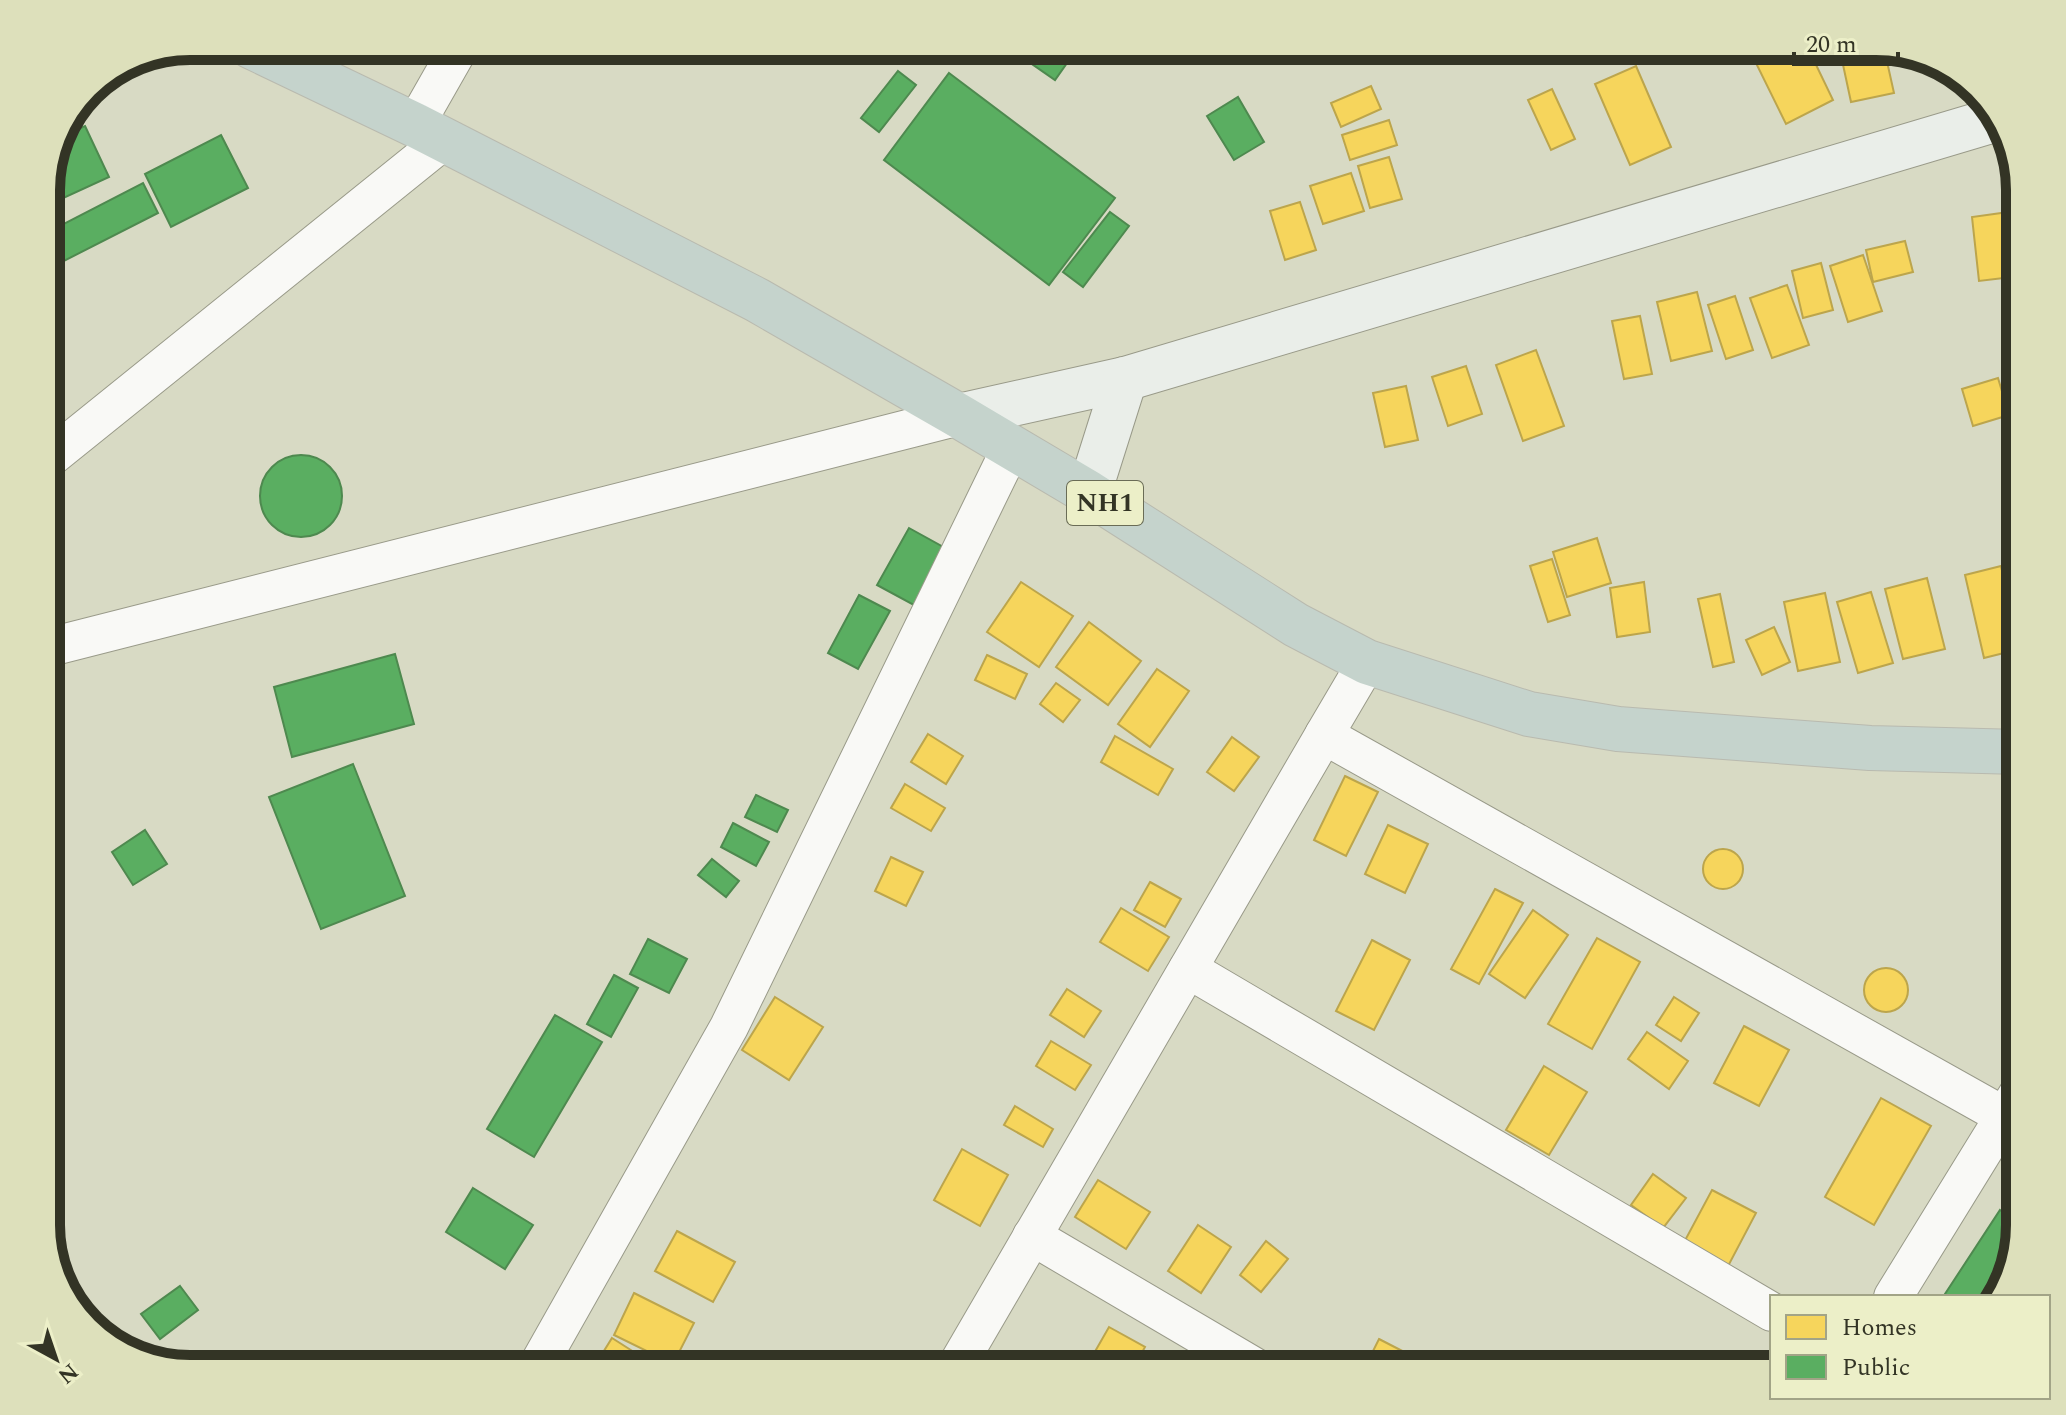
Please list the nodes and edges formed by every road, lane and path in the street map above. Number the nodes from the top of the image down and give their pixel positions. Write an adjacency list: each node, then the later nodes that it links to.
1 (279, 60): 4 (highway, NH1)
2 (455, 60): 4 (street)
3 (1987, 122): 5 (main road)
4 (429, 133): 6 (highway, NH1); 8 (street)
5 (1125, 379): 6 (main road); 9 (main road)
6 (959, 416): 7 (highway, NH1); 10 (street)
7 (1011, 448): 9 (highway, NH1); 20 (street)
8 (60, 449)
9 (1089, 493): 11 (highway, NH1)
10 (60, 644)
11 (1367, 662): 12 (street); 13 (highway, NH1)
12 (1324, 735): 14 (street); 15 (street)
13 (2006, 752)
14 (1188, 969): 17 (street); 19 (street)
15 (2006, 1106)
16 (2006, 1125): 18 (street)
17 (1032, 1236): 21 (street); 22 (street)
18 (1894, 1295)
19 (1770, 1311)
20 (544, 1355)
21 (963, 1355)
22 (1234, 1355)

